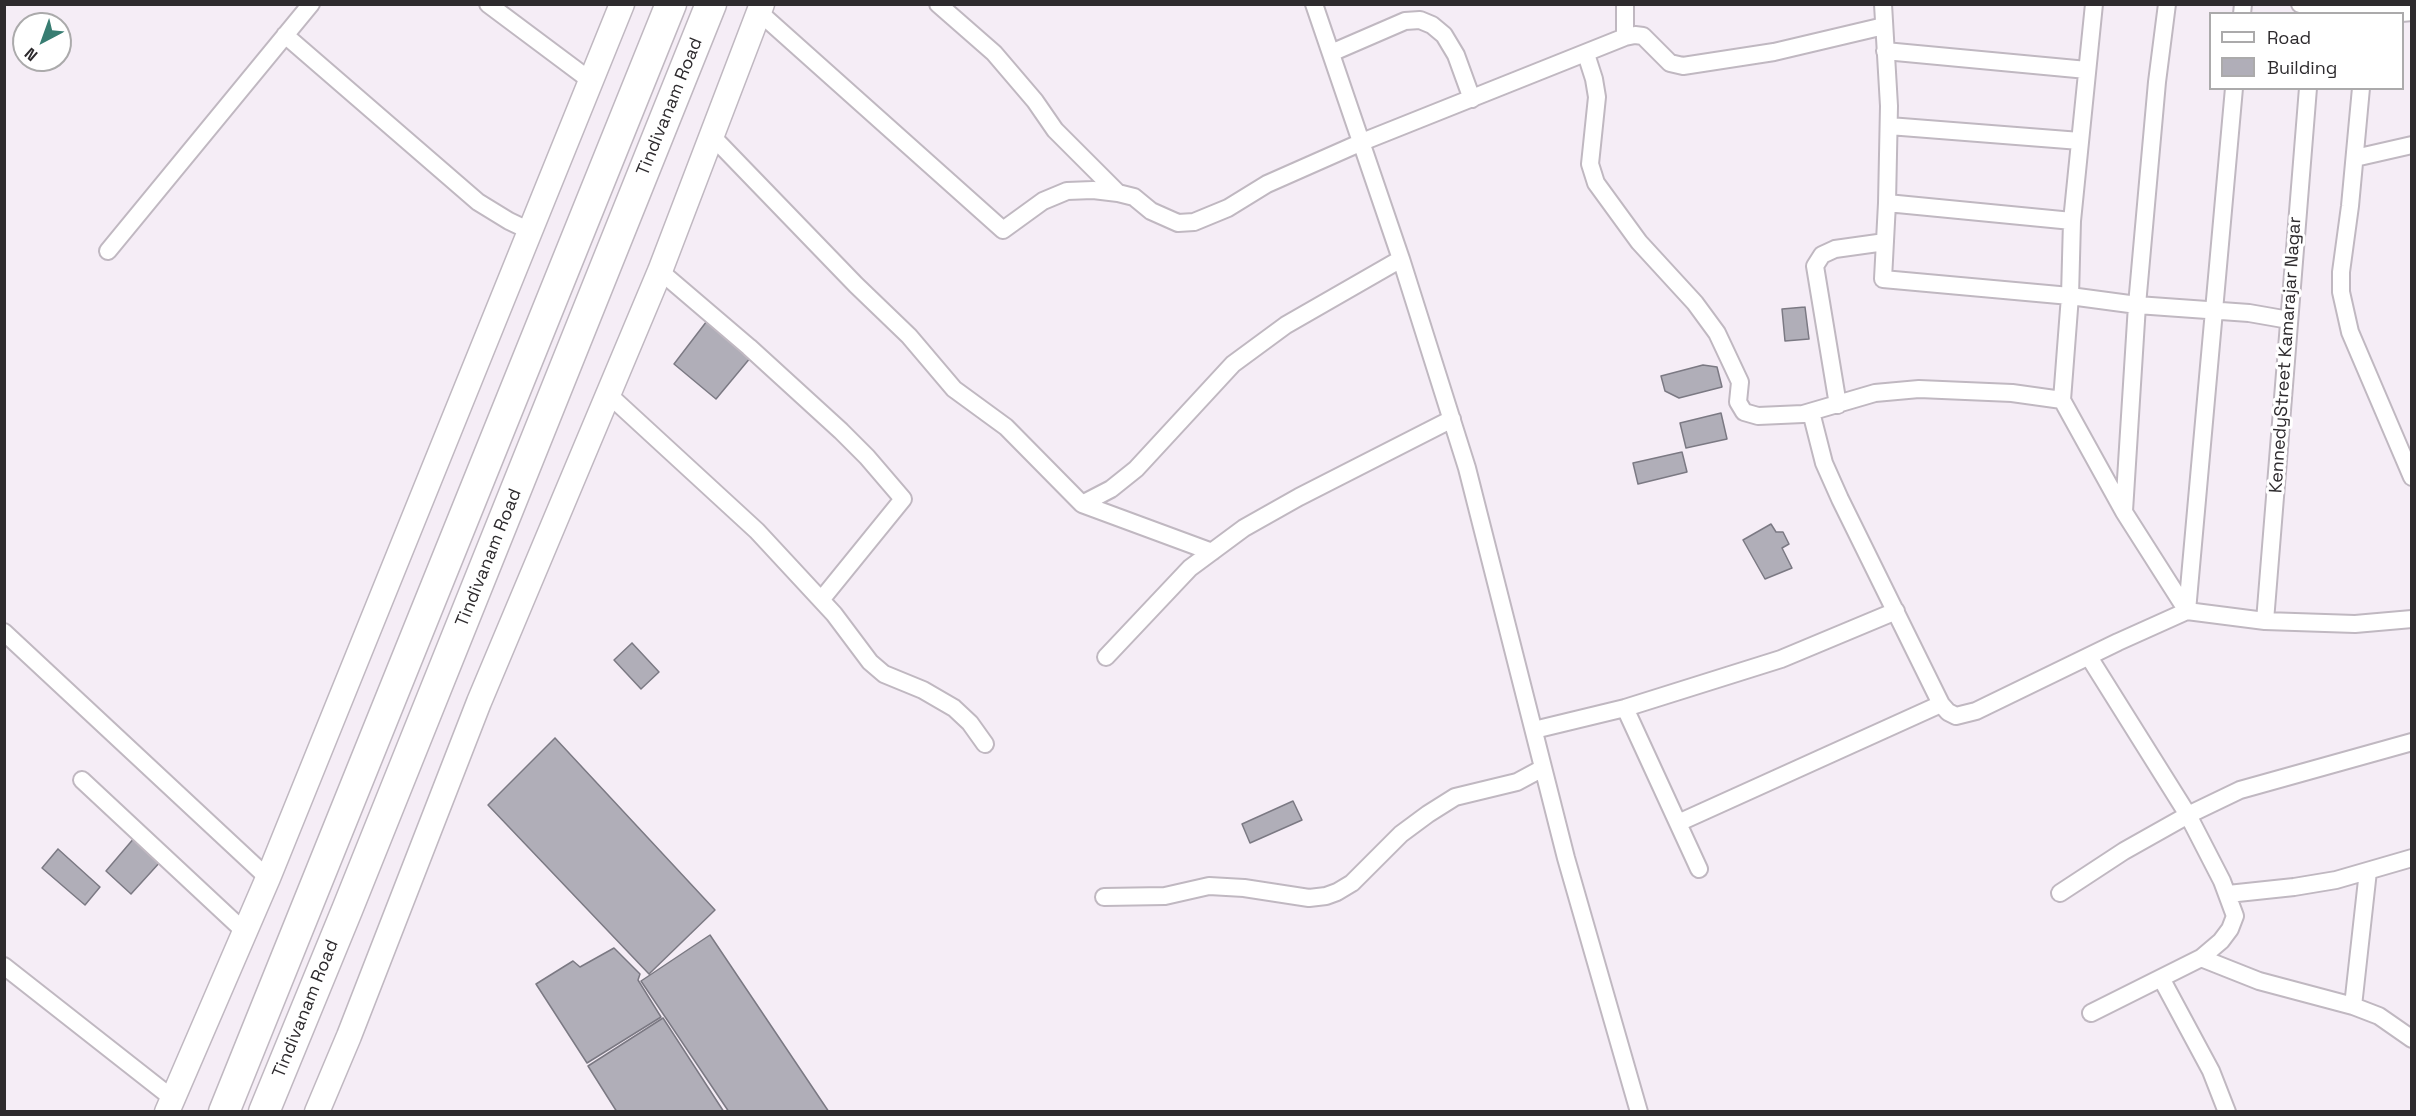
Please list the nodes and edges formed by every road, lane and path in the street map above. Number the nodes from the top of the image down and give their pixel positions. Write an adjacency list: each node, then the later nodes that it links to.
1 (310, 4): 16 (street)
2 (488, 4): 22 (street)
3 (622, 4): 22 (street)
4 (671, 4): 86 (highway)
5 (711, 4): 87 (highway, Tindivanam Road)
6 (938, 4): 33 (street)
7 (1314, 4): 19 (street)
8 (1625, 4): 17 (street)
9 (1883, 4): 15 (street)
10 (2094, 4): 21 (street)
11 (2167, 4): 42 (street)
12 (2311, 7): 14 (street)
13 (760, 8): 28 (street); 33 (street)
14 (2358, 12)
15 (1884, 26): 17 (street); 18 (street)
16 (285, 35): 36 (street); 38 (street)
17 (1625, 37): 20 (street)
18 (1886, 51): 21 (street); 27 (street)
19 (1331, 53): 26 (street); 30 (street)
20 (1586, 54): 26 (street); 48 (street)
21 (2088, 70): 29 (street)
22 (591, 81): 36 (street)
23 (2234, 90): 43 (street)
24 (2308, 90): 44 (street, KennedyStreet Kamarajar Nagar)
25 (2361, 90): 32 (street)
26 (1472, 99): 30 (street)
27 (1889, 126): 29 (street); 34 (street)
28 (711, 135): 40 (street); 51 (street)
29 (2080, 141): 35 (street)
30 (1362, 142): 33 (street); 39 (street)
31 (2412, 144): 32 (street)
32 (2355, 158): 50 (street)
33 (1118, 193)
34 (1887, 203): 35 (street); 37 (street)
35 (2072, 221): 41 (street)
36 (530, 231): 74 (street)
37 (1885, 242): 41 (street); 47 (street)
38 (108, 251)
39 (1401, 259): 49 (street); 51 (street)
40 (660, 271): 45 (street); 54 (street)
41 (2070, 296): 42 (street); 46 (street)
42 (2138, 305): 43 (street); 52 (street)
43 (2213, 310): 44 (street); 56 (street)
44 (2289, 320): 58 (street, KennedyStreet Kamarajar Nagar)
45 (608, 394): 54 (street); 88 (street)
46 (2062, 400): 47 (street); 52 (street)
47 (1838, 405): 48 (street)
48 (1810, 412): 55 (street)
49 (1452, 419): 53 (street); 64 (street)
50 (2412, 477)
51 (1082, 504): 53 (street)
52 (2124, 512): 56 (street)
53 (1212, 552): 60 (street)
54 (821, 600): 66 (street)
55 (1896, 611): 62 (street); 63 (street)
56 (2187, 611): 58 (street); 61 (street)
57 (2412, 619): 58 (street)
58 (2265, 621)
59 (4, 632): 74 (street)
60 (1106, 657)
61 (2089, 657): 62 (street); 69 (street)
62 (1941, 704): 70 (street)
63 (1625, 708): 64 (street); 70 (street)
64 (1534, 730): 67 (street)
65 (2412, 742): 69 (street)
66 (985, 744)
67 (1543, 768): 77 (street); 89 (street)
68 (82, 780): 78 (street)
69 (2188, 815): 75 (street); 76 (street)
70 (1678, 823): 72 (street)
71 (2412, 858): 73 (street)
72 (1699, 869)
73 (2368, 871): 76 (street); 82 (street)
74 (268, 878): 78 (street)
75 (2060, 893)
76 (2228, 894): 79 (street)
77 (1104, 897)
78 (245, 932): 85 (street)
79 (2201, 958): 81 (street); 82 (street)
80 (4, 966): 85 (street)
81 (2161, 978): 83 (street); 90 (street)
82 (2354, 1006): 84 (street)
83 (2091, 1013)
84 (2412, 1039)
85 (169, 1105)
86 (224, 1112)
87 (264, 1112)
88 (317, 1112)
89 (1639, 1112)
90 (2227, 1112)

